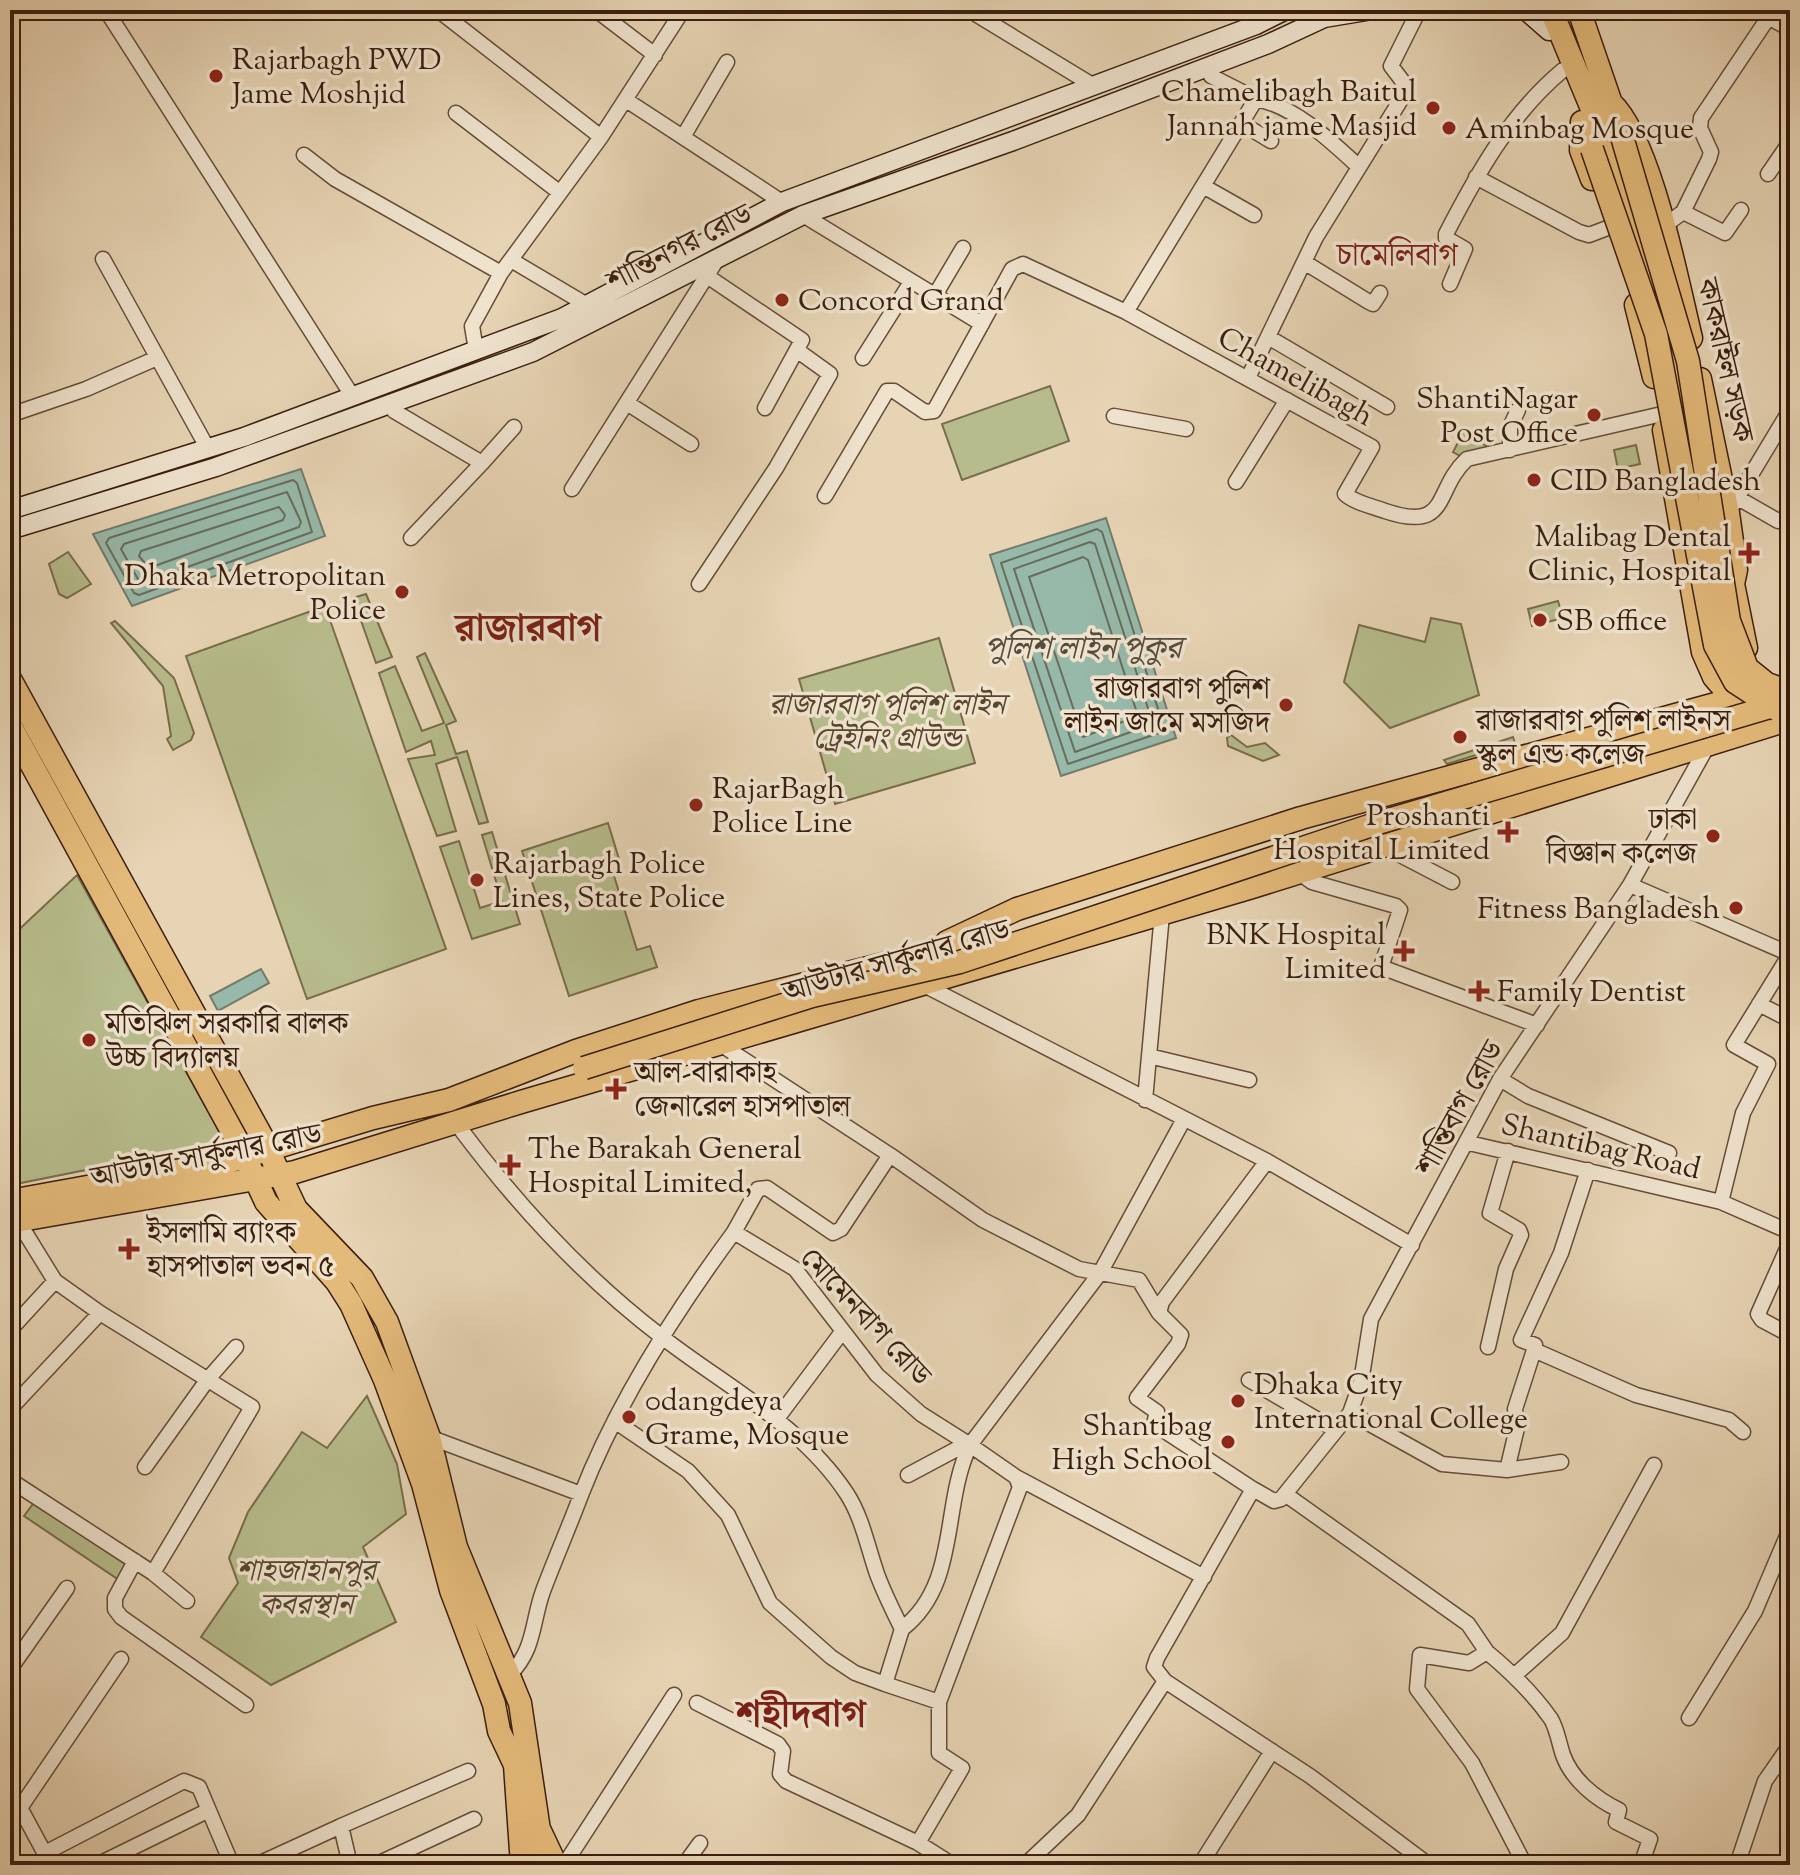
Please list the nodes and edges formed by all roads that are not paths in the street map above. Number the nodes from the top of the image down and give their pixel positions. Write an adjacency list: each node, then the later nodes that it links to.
1 (106, 10): 65 (street)
2 (438, 10): 28 (street)
3 (596, 10): 16 (street)
4 (683, 10): 16 (street)
5 (969, 10): 20 (street)
6 (1286, 10): 20 (main road, শান্তিনগর রোড)
7 (1372, 10): 18 (main road, শান্তিনগর রোড)
8 (1419, 10): 33 (street)
9 (1525, 10): 14 (main road)
10 (1539, 10): 14 (main road)
11 (1579, 10): 23 (main road, কাকরাইল সড়ক)
12 (1755, 10): 13 (street)
13 (1768, 18): 15 (street); 40 (street)
14 (1550, 20): 19 (main road); 96 (main road, bridge)
15 (1790, 29)
16 (655, 55): 22 (street)
17 (727, 62): 29 (street)
18 (1208, 66): 21 (street); 24 (main road, শান্তিনগর রোড)
19 (1563, 70): 26 (main road); 35 (street)
20 (1094, 86): 24 (main road); 38 (main road, শান্তিনগর রোড)
21 (1256, 99): 27 (street); 33 (street)
22 (626, 100): 28 (street); 29 (street)
23 (1611, 103): 43 (main road, কাকরাইল সড়ক); 96 (main road, bridge)
24 (1101, 106): 41 (main road, শান্তিনগর রোড)
25 (456, 113): 37 (street)
26 (1582, 122): 44 (main road); 95 (main road, bridge)
27 (1241, 123): 30 (street); 36 (street)
28 (601, 137): 37 (street)
29 (683, 137): 38 (street)
30 (1271, 141)
31 (1790, 142): 34 (street)
32 (304, 155): 50 (street)
33 (1359, 167): 49 (street)
34 (1768, 174)
35 (1476, 177): 44 (street); 53 (street)
36 (1203, 186): 42 (street); 57 (street)
37 (559, 192): 48 (street)
38 (782, 202): 56 (main road, শান্তিনগর রোড)
39 (1741, 210): 40 (street)
40 (1683, 212): 43 (street)
41 (803, 215): 46 (main road, শান্তিনগর রোড); 52 (street)
42 (1254, 215)
43 (1664, 226): 86 (main road, কাকরাইল সড়ক)
44 (1610, 227): 72 (main road)
45 (963, 248): 55 (street)
46 (719, 257): 51 (street); 67 (main road, শান্তিনগর রোড)
47 (103, 259): 62 (street)
48 (511, 260): 50 (street); 56 (street)
49 (1304, 262): 54 (street); 59 (street)
50 (501, 273): 60 (street)
51 (707, 276): 61 (street); 68 (street)
52 (911, 282): 55 (street); 63 (street)
53 (1450, 284)
54 (1380, 293)
55 (934, 297): 58 (street)
56 (587, 305): 60 (main road, শান্তিনগর রোড)
57 (1126, 312): 58 (street, Chamelibagh); 64 (street, Chamelibagh)
58 (982, 324): 85 (street, Chamelibagh)
59 (1270, 338): 64 (street); 69 (street)
60 (476, 350): 65 (main road, শান্তিনগর রোড)
61 (798, 351): 70 (street); 92 (street)
62 (157, 358): 73 (street); 81 (street)
63 (863, 358)
64 (1248, 378): 66 (street, Chamelibagh)
65 (353, 397): 75 (main road, শান্তিনগর রোড)
66 (1287, 400): 80 (street, Chamelibagh); 83 (street)
67 (391, 403): 75 (main road, শান্তিনগর রোড); 82 (street)
68 (627, 403): 79 (street); 84 (street)
69 (1387, 407)
70 (765, 408)
71 (1518, 410): 80 (street)
72 (1662, 414): 80 (street, Chamelibagh); 95 (main road)
73 (10, 415)
74 (1789, 415): 86 (street)
75 (330, 416): 81 (main road, শান্তিনগর রোড)
76 (1114, 416): 78 (street)
77 (514, 427): 82 (street)
78 (1186, 429)
79 (691, 444)
80 (1510, 450)
81 (212, 458): 87 (main road, শান্তিনগর রোড); 89 (main road, শান্তিনগর রোড)
82 (482, 463): 90 (street)
83 (1236, 482)
84 (572, 489)
85 (825, 496)
86 (1733, 505): 88 (street); 91 (main road, কাকরাইল সড়ক)
87 (10, 510)
88 (1778, 521)
89 (10, 530)
90 (411, 538)
91 (1736, 570): 94 (main road); 95 (main road, কাকরাইল সড়ক)
92 (699, 584)
93 (10, 679): 120 (main road)
94 (1790, 682): 95 (main road, আউটার সার্কুলার রোড)
95 (1747, 702): 96 (main road, bridge); 98 (main road, কাকরাইল সড়ক); 99 (street, শান্তিবাগ রোড); 105 (main road); 105 (main road, আউটার সার্কুলার রোড)
96 (1787, 707): 98 (main road, আউটার সার্কুলার রোড); 101 (main road); 116 (main road, bridge)
97 (10, 725): 124 (main road)
98 (1734, 737): 99 (main road, আউটার সার্কুলার রোড)
99 (1708, 745): 100 (main road, আউটার সার্কুলার রোড); 103 (street, শান্তিবাগ রোড)
100 (1383, 846): 101 (main road, আউটার সার্কুলার রোড); 102 (street)
101 (1308, 869): 104 (main road, আউটার সার্কুলার রোড); 110 (street)
102 (1452, 882)
103 (1630, 885): 106 (street); 110 (street, শান্তিবাগ রোড)
104 (1162, 914): 107 (main road, আউটার সার্কুলার রোড); 112 (street)
105 (924, 952): 107 (main road); 120 (main road, আউটার সার্কুলার রোড)
106 (1790, 954): 108 (street)
107 (922, 984): 111 (main road, আউটার সার্কুলার রোড); 115 (street)
108 (1759, 1004): 109 (street); 129 (street)
109 (1790, 1020)
110 (1537, 1025): 113 (street, শান্তিবাগ রোড)
111 (720, 1044): 116 (main road, আউটার সার্কুলার রোড); 123 (street)
112 (1149, 1056): 114 (street); 115 (street)
113 (1500, 1079): 119 (street, শান্তিবাগ রোড); 122 (street)
114 (1249, 1080)
115 (1145, 1100): 117 (street)
116 (521, 1102): 118 (main road, আউটার সার্কুলার রোড)
117 (1184, 1119): 125 (street); 135 (street)
118 (456, 1123): 127 (main road, আউটার সার্কুলার রোড); 142 (street)
119 (1469, 1143): 121 (street, Shantibag Road); 134 (street, শান্তিবাগ রোড)
120 (268, 1150): 124 (main road, আউটার সার্কুলার রোড); 127 (main road)
121 (1508, 1151): 126 (street, Shantibag Road); 144 (street)
122 (1669, 1153)
123 (890, 1155): 131 (street, মোমেনবাগ রোড); 135 (street)
124 (245, 1158): 128 (main road); 130 (main road, আউটার সার্কুলার রোড)
125 (1267, 1161): 134 (street); 138 (street)
126 (1588, 1170): 129 (street, Shantibag Road); 145 (street)
127 (278, 1176): 128 (main road, আউটার সার্কুলার রোড); 154 (main road)
128 (255, 1182): 130 (main road, আউটার সার্কুলার রোড); 193 (main road)
129 (1721, 1202): 132 (street, Shantibag Road)
130 (13, 1215): 136 (street)
131 (734, 1232): 140 (street, মোমেনবাগ রোড); 142 (street)
132 (1790, 1232)
133 (1790, 1242): 141 (street)
134 (1412, 1245): 149 (street, শান্তিবাগ রোড)
135 (1100, 1273): 138 (street); 155 (street)
136 (55, 1281): 137 (street); 139 (street)
137 (100, 1313): 146 (street); 148 (street)
138 (1159, 1313): 163 (street)
139 (10, 1330)
140 (842, 1332): 150 (street); 155 (street, মোমেনবাগ রোড)
141 (1790, 1335)
142 (664, 1339): 150 (street); 151 (street)
143 (236, 1347): 146 (street)
144 (1488, 1347)
145 (1534, 1350): 153 (street); 159 (street)
146 (208, 1379): 158 (street); 168 (street)
147 (1249, 1380): 152 (street)
148 (10, 1409)
149 (1350, 1413): 152 (street, শান্তিবাগ রোড); 159 (street)
150 (776, 1420): 172 (street)
151 (616, 1422): 164 (street); 179 (street)
152 (1334, 1429): 165 (street, শান্তিবাগ রোড)
153 (1743, 1432)
154 (429, 1437): 164 (street); 176 (main road)
155 (969, 1444): 160 (street); 161 (street, মোমেনবাগ রোড); 172 (street)
156 (1561, 1462): 159 (street)
157 (1654, 1465): 177 (street)
158 (145, 1467)
159 (1507, 1470)
160 (908, 1475)
161 (1016, 1477): 169 (street, মোমেনবাগ রোড); 181 (street)
162 (10, 1480): 167 (street)
163 (1253, 1489): 165 (street); 169 (street)
164 (581, 1494): 176 (street)
165 (1281, 1498): 173 (street)
166 (1790, 1529): 184 (street)
167 (135, 1561): 168 (street); 183 (street)
168 (153, 1573): 171 (street)
169 (1204, 1577): 178 (street)
170 (67, 1588): 175 (street)
171 (187, 1601)
172 (902, 1629): 179 (street)
173 (1487, 1652): 177 (street); 210 (street)
174 (121, 1659): 189 (street)
175 (10, 1669)
176 (510, 1674): 193 (main road)
177 (1515, 1675): 211 (street)
178 (1165, 1681): 186 (street); 207 (street)
179 (885, 1684): 181 (street)
180 (674, 1695): 197 (street)
181 (939, 1702): 195 (street)
182 (697, 1703): 195 (street)
183 (246, 1705)
184 (1689, 1718)
185 (1790, 1745): 212 (street)
186 (1272, 1751): 208 (street); 209 (street)
187 (468, 1771): 192 (street)
188 (10, 1789): 189 (street)
189 (20, 1808): 196 (street)
190 (207, 1811): 196 (street); 198 (street); 199 (street)
191 (474, 1819): 202 (street)
192 (341, 1826): 200 (street); 201 (street)
193 (528, 1831): 197 (main road); 203 (main road); 204 (main road)
194 (700, 1843): 205 (street)
195 (918, 1843): 206 (street)
196 (48, 1859)
197 (557, 1863)
198 (97, 1865)
199 (232, 1865)
200 (256, 1865)
201 (350, 1865)
202 (375, 1865)
203 (510, 1865)
204 (522, 1865)
205 (684, 1865)
206 (953, 1865)
207 (1025, 1865)
208 (1200, 1865)
209 (1429, 1865)
210 (1525, 1865)
211 (1641, 1865)
212 (1737, 1865)

